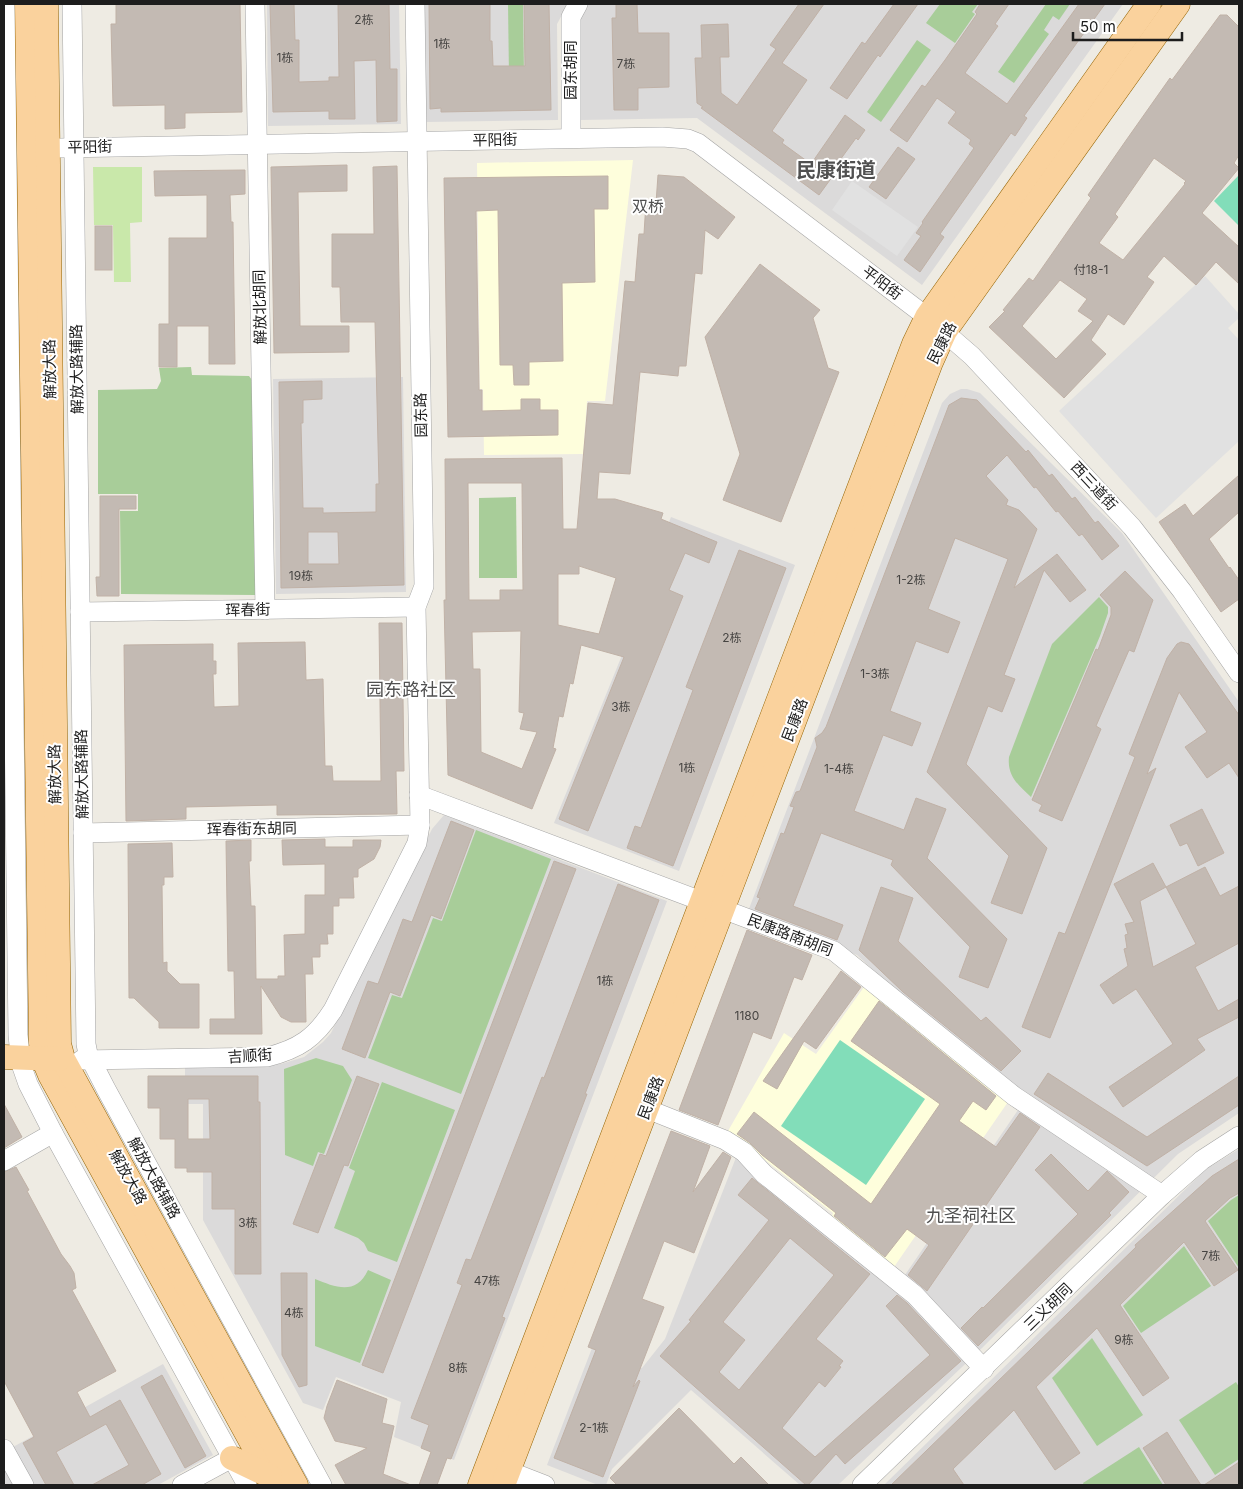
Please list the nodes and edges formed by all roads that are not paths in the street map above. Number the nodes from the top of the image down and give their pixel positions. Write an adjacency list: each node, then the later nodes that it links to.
1 (5, 4): 14 (street)
2 (27, 4): 14 (main road, 解放大路)
3 (46, 4): 14 (main road, 解放大路)
4 (72, 4): 13 (street, 解放大路辅路)
5 (255, 4): 12 (street, 解放北胡同)
6 (415, 4): 11 (street, 园东路)
7 (578, 4): 10 (street, 园东胡同)
8 (1149, 4): 15 (main road, 民康路)
9 (1178, 4): 15 (main road, 民康路)
10 (572, 138): 11 (street, 平阳街); 15 (street, 平阳街)
11 (417, 141): 12 (street, 平阳街); 16 (street, 园东路)
12 (258, 144): 13 (street, 平阳街); 17 (street, 解放北胡同)
13 (74, 147): 14 (street, 平阳街); 18 (street, 解放大路辅路)
14 (22, 148): 19 (street); 27 (main road, 解放大路)
15 (936, 324): 20 (street, 西三道街); 25 (main road, 民康路)
16 (416, 608): 17 (street, 珲春街); 21 (street, 园东路)
17 (265, 610): 18 (street, 珲春街)
18 (80, 612): 23 (street, 解放大路辅路)
19 (8, 613): 24 (street)
20 (1239, 673)
21 (419, 795): 22 (street, 园东路); 25 (street, 民康路南胡同)
22 (420, 825): 23 (street, 珲春街东胡同); 28 (street, 吉顺街)
23 (83, 832): 28 (street, 解放大路辅路)
24 (10, 842): 26 (street)
25 (712, 905): 29 (main road, 民康路); 33 (street, 民康路南胡同); 44 (main road, 民康路)
26 (12, 1057): 27 (main road, 吉顺街); 30 (street)
27 (53, 1059): 28 (street, 吉顺街); 38 (main road, 解放大路); 42 (main road, 解放大路)
28 (91, 1060): 43 (street, 解放大路辅路)
29 (647, 1109): 34 (street); 37 (main road, 民康路)
30 (53, 1133): 32 (street); 36 (street)
31 (1239, 1136): 33 (street, 三义胡同)
32 (4, 1161)
33 (1162, 1195): 34 (street, 三义胡同)
34 (984, 1369): 46 (street, 三义胡同)
35 (4, 1448): 39 (street)
36 (232, 1458): 38 (main road); 40 (street); 41 (street)
37 (506, 1478): 45 (street)
38 (273, 1481)
39 (24, 1485)
40 (182, 1485)
41 (247, 1485)
42 (296, 1485)
43 (322, 1485)
44 (480, 1485)
45 (545, 1485)
46 (862, 1485)

